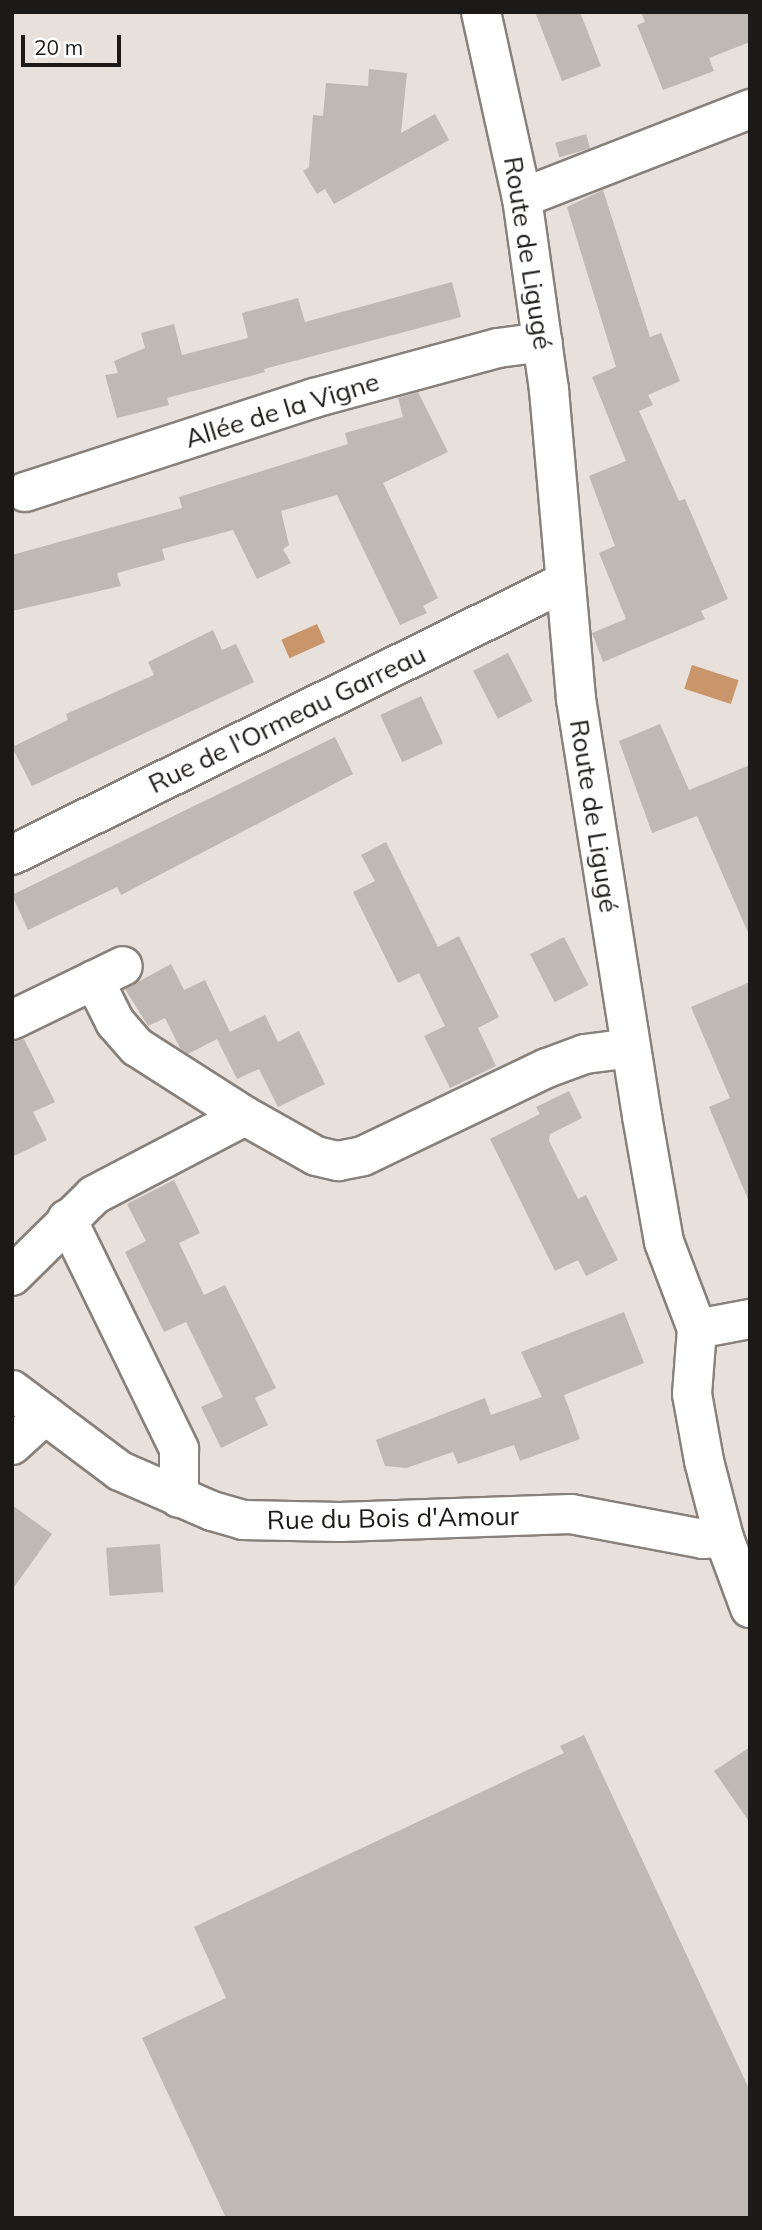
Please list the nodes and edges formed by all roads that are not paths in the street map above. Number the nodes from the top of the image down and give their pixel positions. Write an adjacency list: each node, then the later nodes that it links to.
1 (481, 12): 3 (street, Route de Ligugé)
2 (750, 108): 3 (street)
3 (522, 198): 4 (street, Route de Ligugé)
4 (543, 342): 5 (street, Allée de la Vigne); 6 (street, Route de Ligugé)
5 (25, 492)
6 (563, 583): 7 (street, Rue de l'Ormeau Garreau); 9 (street, Route de Ligugé)
7 (12, 855)
8 (12, 1020): 10 (street)
9 (631, 1048): 10 (street); 14 (street, Route de Ligugé)
10 (245, 1116): 11 (street)
11 (66, 1219): 12 (street); 18 (street)
12 (12, 1276)
13 (750, 1319): 14 (street)
14 (698, 1329): 19 (street, Route de Ligugé)
15 (12, 1390): 16 (street, Rue du Bois d'Amour)
16 (45, 1415): 17 (street); 18 (street, Rue du Bois d'Amour)
17 (12, 1445)
18 (179, 1498): 19 (street, Rue du Bois d'Amour)
19 (724, 1538): 20 (street, Route de Ligugé)
20 (750, 1608)

